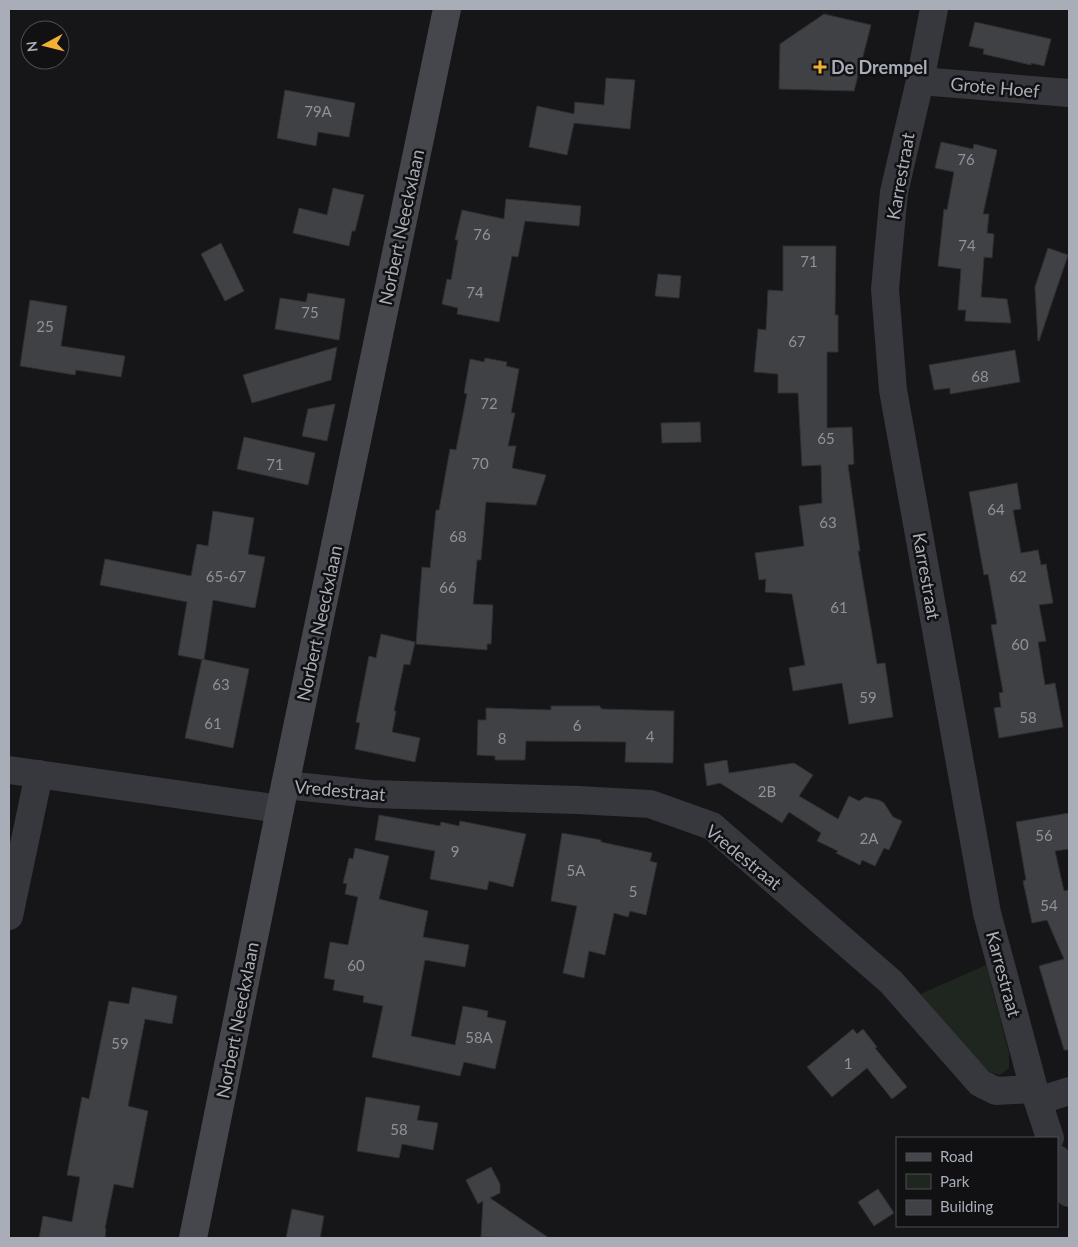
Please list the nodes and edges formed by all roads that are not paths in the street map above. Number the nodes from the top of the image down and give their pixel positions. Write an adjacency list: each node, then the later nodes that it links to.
1 (447, 9): 7 (main road, Norbert Neeckxlaan)
2 (934, 9): 3 (street, Karrestraat)
3 (920, 81): 4 (street, Grote Hoef); 10 (street, Karrestraat)
4 (1069, 93)
5 (9, 770): 6 (street, Vredestraat)
6 (39, 774): 7 (street, Vredestraat); 8 (street)
7 (283, 797): 10 (street, Vredestraat); 14 (main road, Norbert Neeckxlaan)
8 (9, 916)
9 (1069, 1091): 10 (street)
10 (1036, 1095): 11 (street, Karrestraat)
11 (1050, 1137)
12 (1058, 1163): 13 (street)
13 (1069, 1193)
14 (193, 1238)

